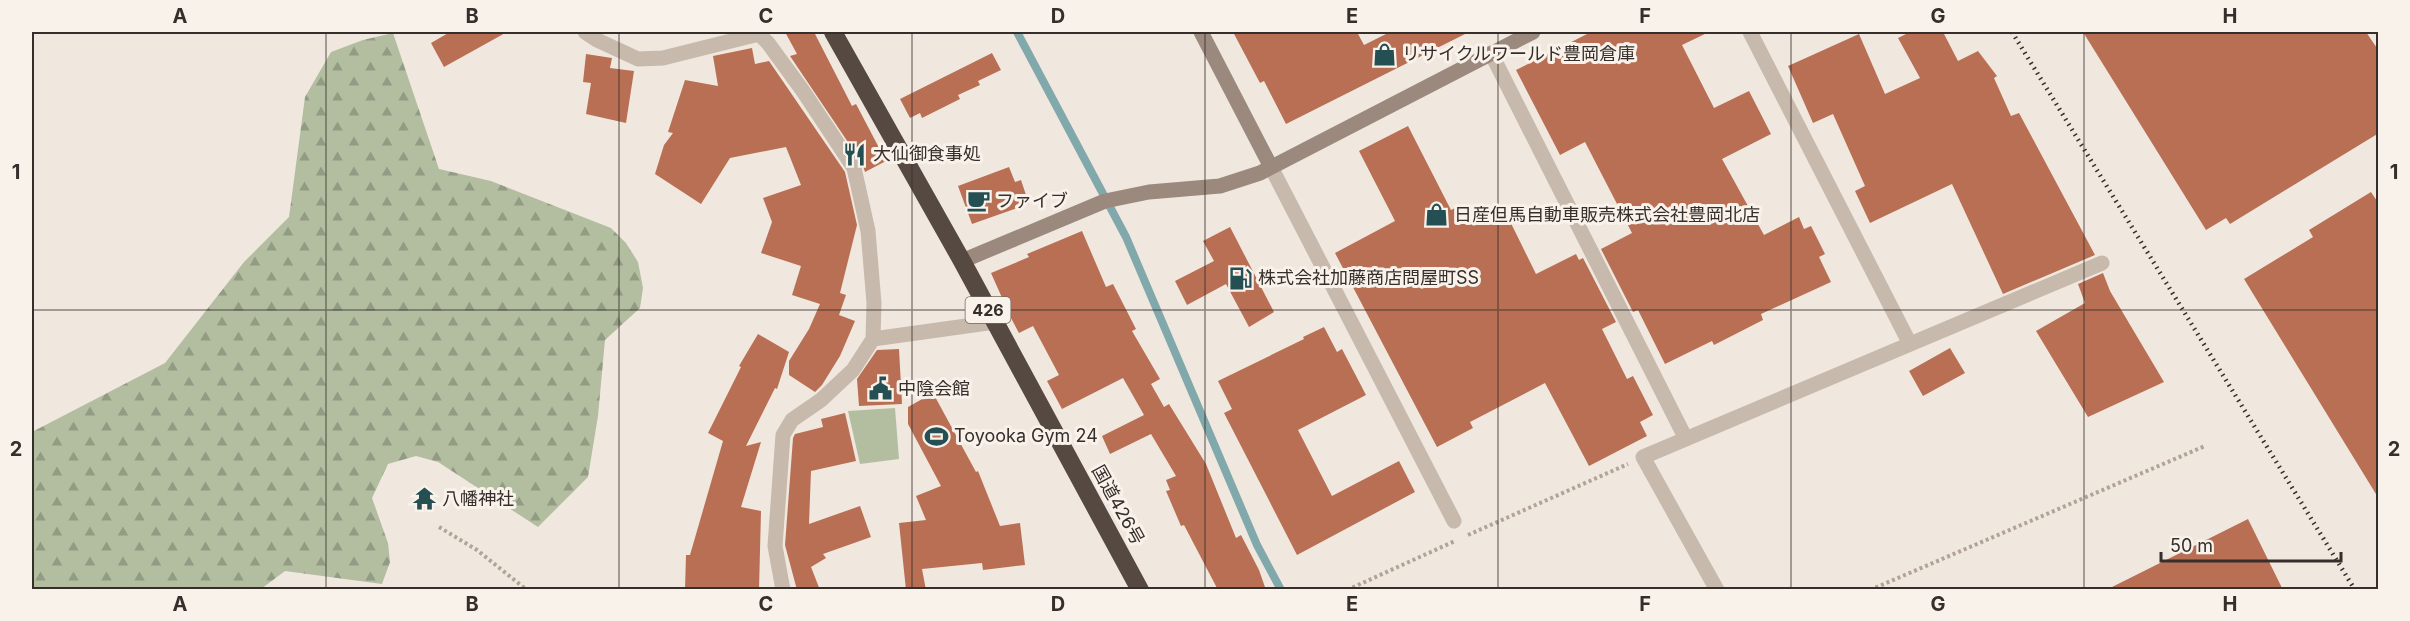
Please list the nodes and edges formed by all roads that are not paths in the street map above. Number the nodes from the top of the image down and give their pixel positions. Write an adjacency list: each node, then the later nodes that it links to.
1 (585, 32): 6 (street)
2 (833, 32): 9 (highway, 国道426号 / 426)
3 (1201, 32): 8 (street)
4 (1533, 32): 7 (street)
5 (1750, 32): 13 (street)
6 (761, 33): 12 (street)
7 (1491, 53): 8 (street); 14 (street)
8 (1270, 167): 9 (street); 15 (street)
9 (962, 261): 11 (highway, 国道426号 / 426)
10 (2102, 262): 13 (street)
11 (995, 322): 12 (street); 17 (highway, 国道426号 / 426)
12 (873, 339): 16 (street)
13 (1910, 344): 14 (street)
14 (1686, 439): 18 (street)
15 (1454, 521)
16 (783, 590)
17 (1140, 590)
18 (1717, 590)

